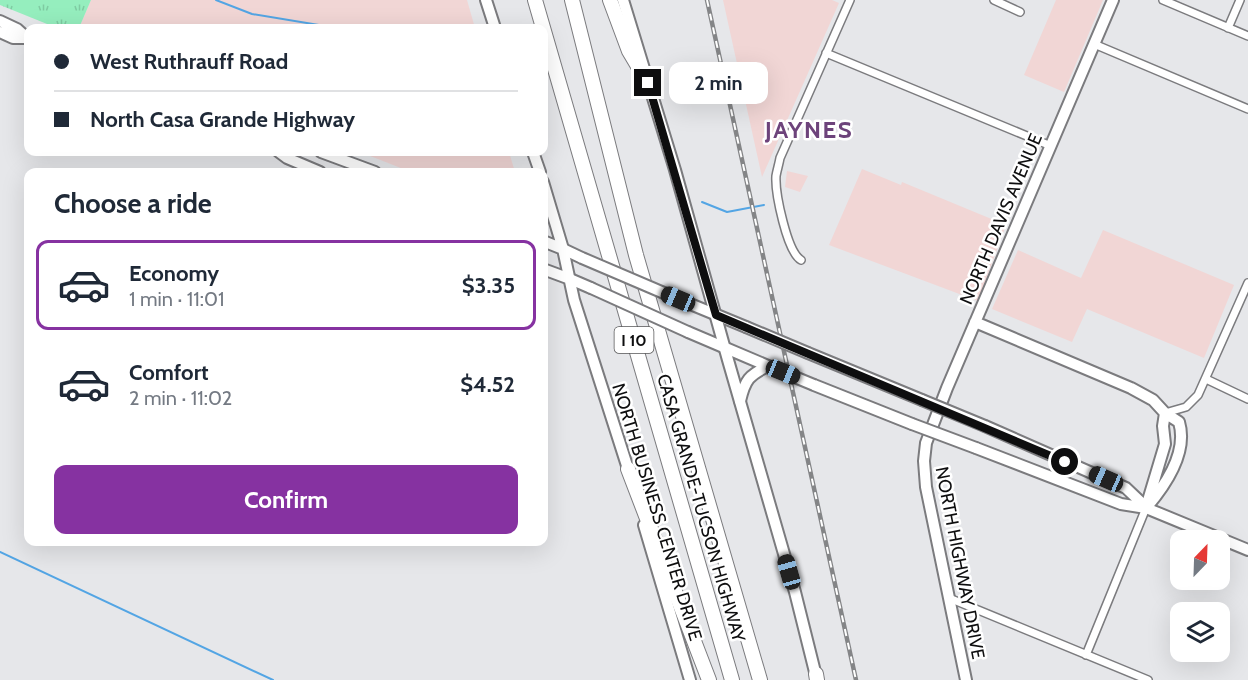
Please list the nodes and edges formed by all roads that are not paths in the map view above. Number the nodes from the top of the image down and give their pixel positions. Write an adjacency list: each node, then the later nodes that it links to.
1 (486, 0): 13 (main road)
2 (535, 0): 14 (highway, CASA GRANDE-TUCSON HIGHWAY / I 10)
3 (572, 0): 56 (highway, CASA GRANDE-TUCSON HIGHWAY / I 10)
4 (609, 0): 23 (highway)
5 (623, 0): 23 (main road)
6 (849, 0): 22 (street)
7 (994, 0): 11 (street)
8 (1113, 0): 20 (main road, NORTH DAVIS AVENUE)
9 (1163, 0): 15 (street)
10 (1240, 0): 15 (street)
11 (1020, 12)
12 (0, 21): 17 (main road)
13 (494, 24)
14 (542, 24)
15 (1228, 27): 18 (street)
16 (0, 32): 19 (main road)
17 (24, 35)
18 (1248, 36)
19 (24, 39)
20 (1094, 44): 24 (street); 25 (main road, NORTH DAVIS AVENUE)
21 (548, 45): 55 (highway, CASA GRANDE-TUCSON HIGHWAY / I 10)
22 (826, 53): 25 (street); 34 (street)
23 (648, 83): 38 (main road)
24 (1248, 109)
25 (1051, 146): 39 (main road, NORTH DAVIS AVENUE)
26 (284, 156): 28 (main road)
27 (332, 156): 29 (main road)
28 (311, 168)
29 (364, 168)
30 (548, 199): 31 (main road, NORTH BUSINESS CENTER DRIVE)
31 (549, 202): 33 (main road, NORTH BUSINESS CENTER DRIVE)
32 (548, 243): 33 (main road)
33 (563, 249): 36 (main road, NORTH BUSINESS CENTER DRIVE); 38 (main road, bridge)
34 (801, 260)
35 (548, 270): 36 (main road)
36 (570, 279): 40 (main road, bridge); 47 (main road, NORTH BUSINESS CENTER DRIVE)
37 (1248, 283): 42 (street)
38 (716, 315): 40 (main road); 48 (main road, bridge)
39 (975, 322): 45 (main road); 46 (main road, NORTH DAVIS AVENUE)
40 (724, 348): 41 (main road); 44 (main road)
41 (762, 366): 44 (main road); 48 (main road, bridge)
42 (1206, 379): 43 (street); 45 (street)
43 (1248, 399)
44 (740, 401): 52 (main road)
45 (1165, 413): 48 (main road); 48 (main road)
46 (924, 453): 50 (main road, NORTH HIGHWAY DRIVE)
47 (628, 469): 53 (main road, NORTH BUSINESS CENTER DRIVE); 54 (highway)
48 (1146, 507): 49 (main road); 51 (street)
49 (1248, 550)
50 (949, 598): 51 (street); 57 (main road, NORTH HIGHWAY DRIVE)
51 (1086, 655): 58 (street)
52 (817, 678)
53 (690, 680)
54 (709, 680)
55 (732, 680)
56 (760, 680)
57 (966, 680)
58 (1148, 680)

